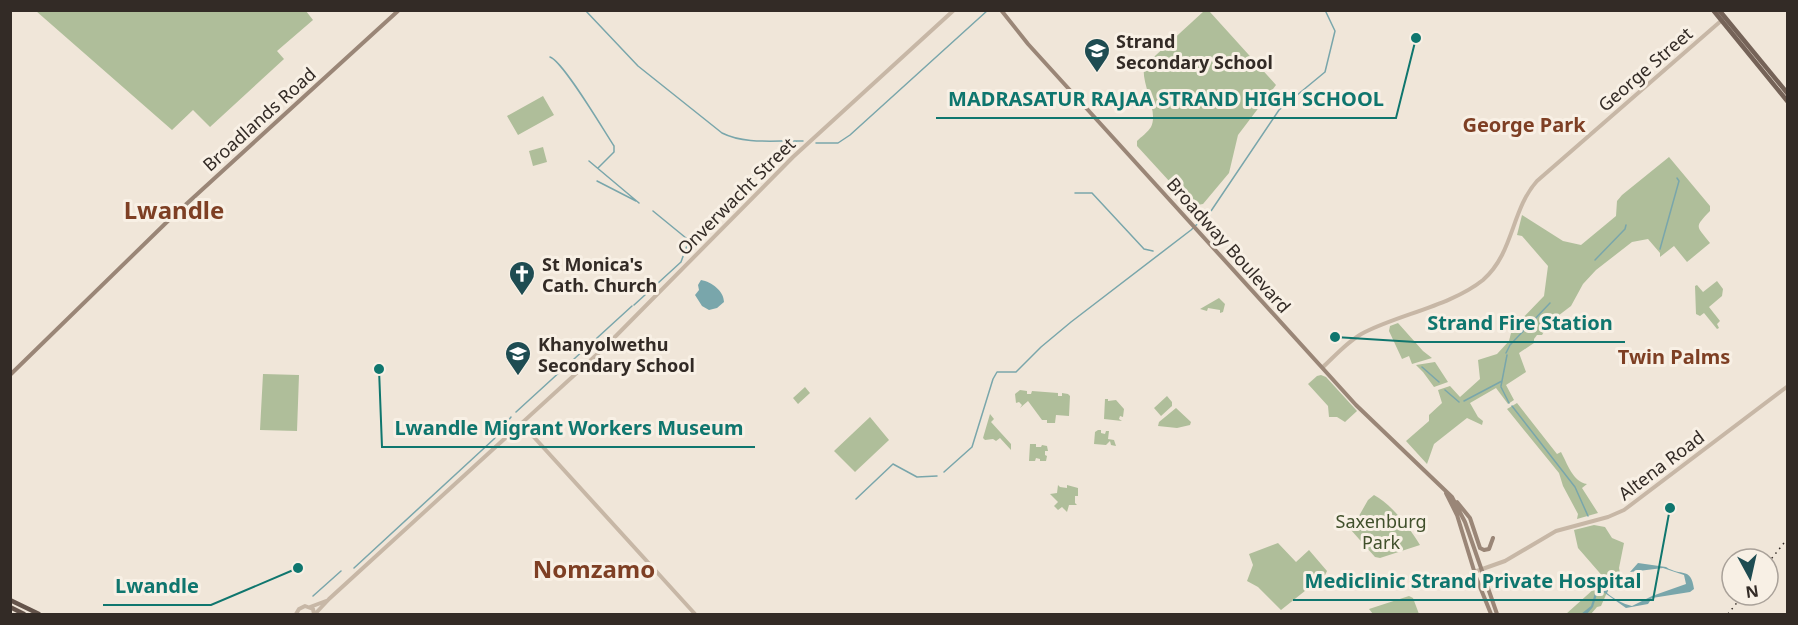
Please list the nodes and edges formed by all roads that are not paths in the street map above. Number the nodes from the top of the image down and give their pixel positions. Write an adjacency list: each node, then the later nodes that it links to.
1 (399, 10): 10 (main road, Broadlands Road)
2 (954, 10): 12 (street, Onverwacht Street)
3 (1001, 10): 9 (main road, Broadway Boulevard)
4 (1713, 10): 6 (main road)
5 (1719, 10): 6 (main road)
6 (1723, 19): 7 (main road); 8 (main road); 9 (street, George Street)
7 (1788, 94)
8 (1788, 102)
9 (1323, 367): 13 (main road, Broadway Boulevard)
10 (10, 375)
11 (1788, 386): 16 (street, Altena Road)
12 (522, 424): 18 (street, Onverwacht Street); 26 (street)
13 (1444, 490): 14 (main road, Broadway Boulevard); 17 (main road, Broadway Boulevard)
14 (1454, 500): 15 (main road); 16 (main road, Broadway Boulevard)
15 (1493, 538)
16 (1481, 570): 17 (street, Altena Road); 28 (main road, Broadway Boulevard)
17 (1474, 572): 27 (main road, Broadway Boulevard)
18 (329, 599): 21 (street, Onverwacht Street); 25 (street, Onverwacht Street)
19 (10, 600): 23 (highway)
20 (10, 607): 22 (highway)
21 (310, 607): 24 (street, Onverwacht Street); 25 (street)
22 (24, 615)
23 (39, 615)
24 (296, 615)
25 (315, 615)
26 (695, 615)
27 (1491, 615)
28 (1497, 615)

